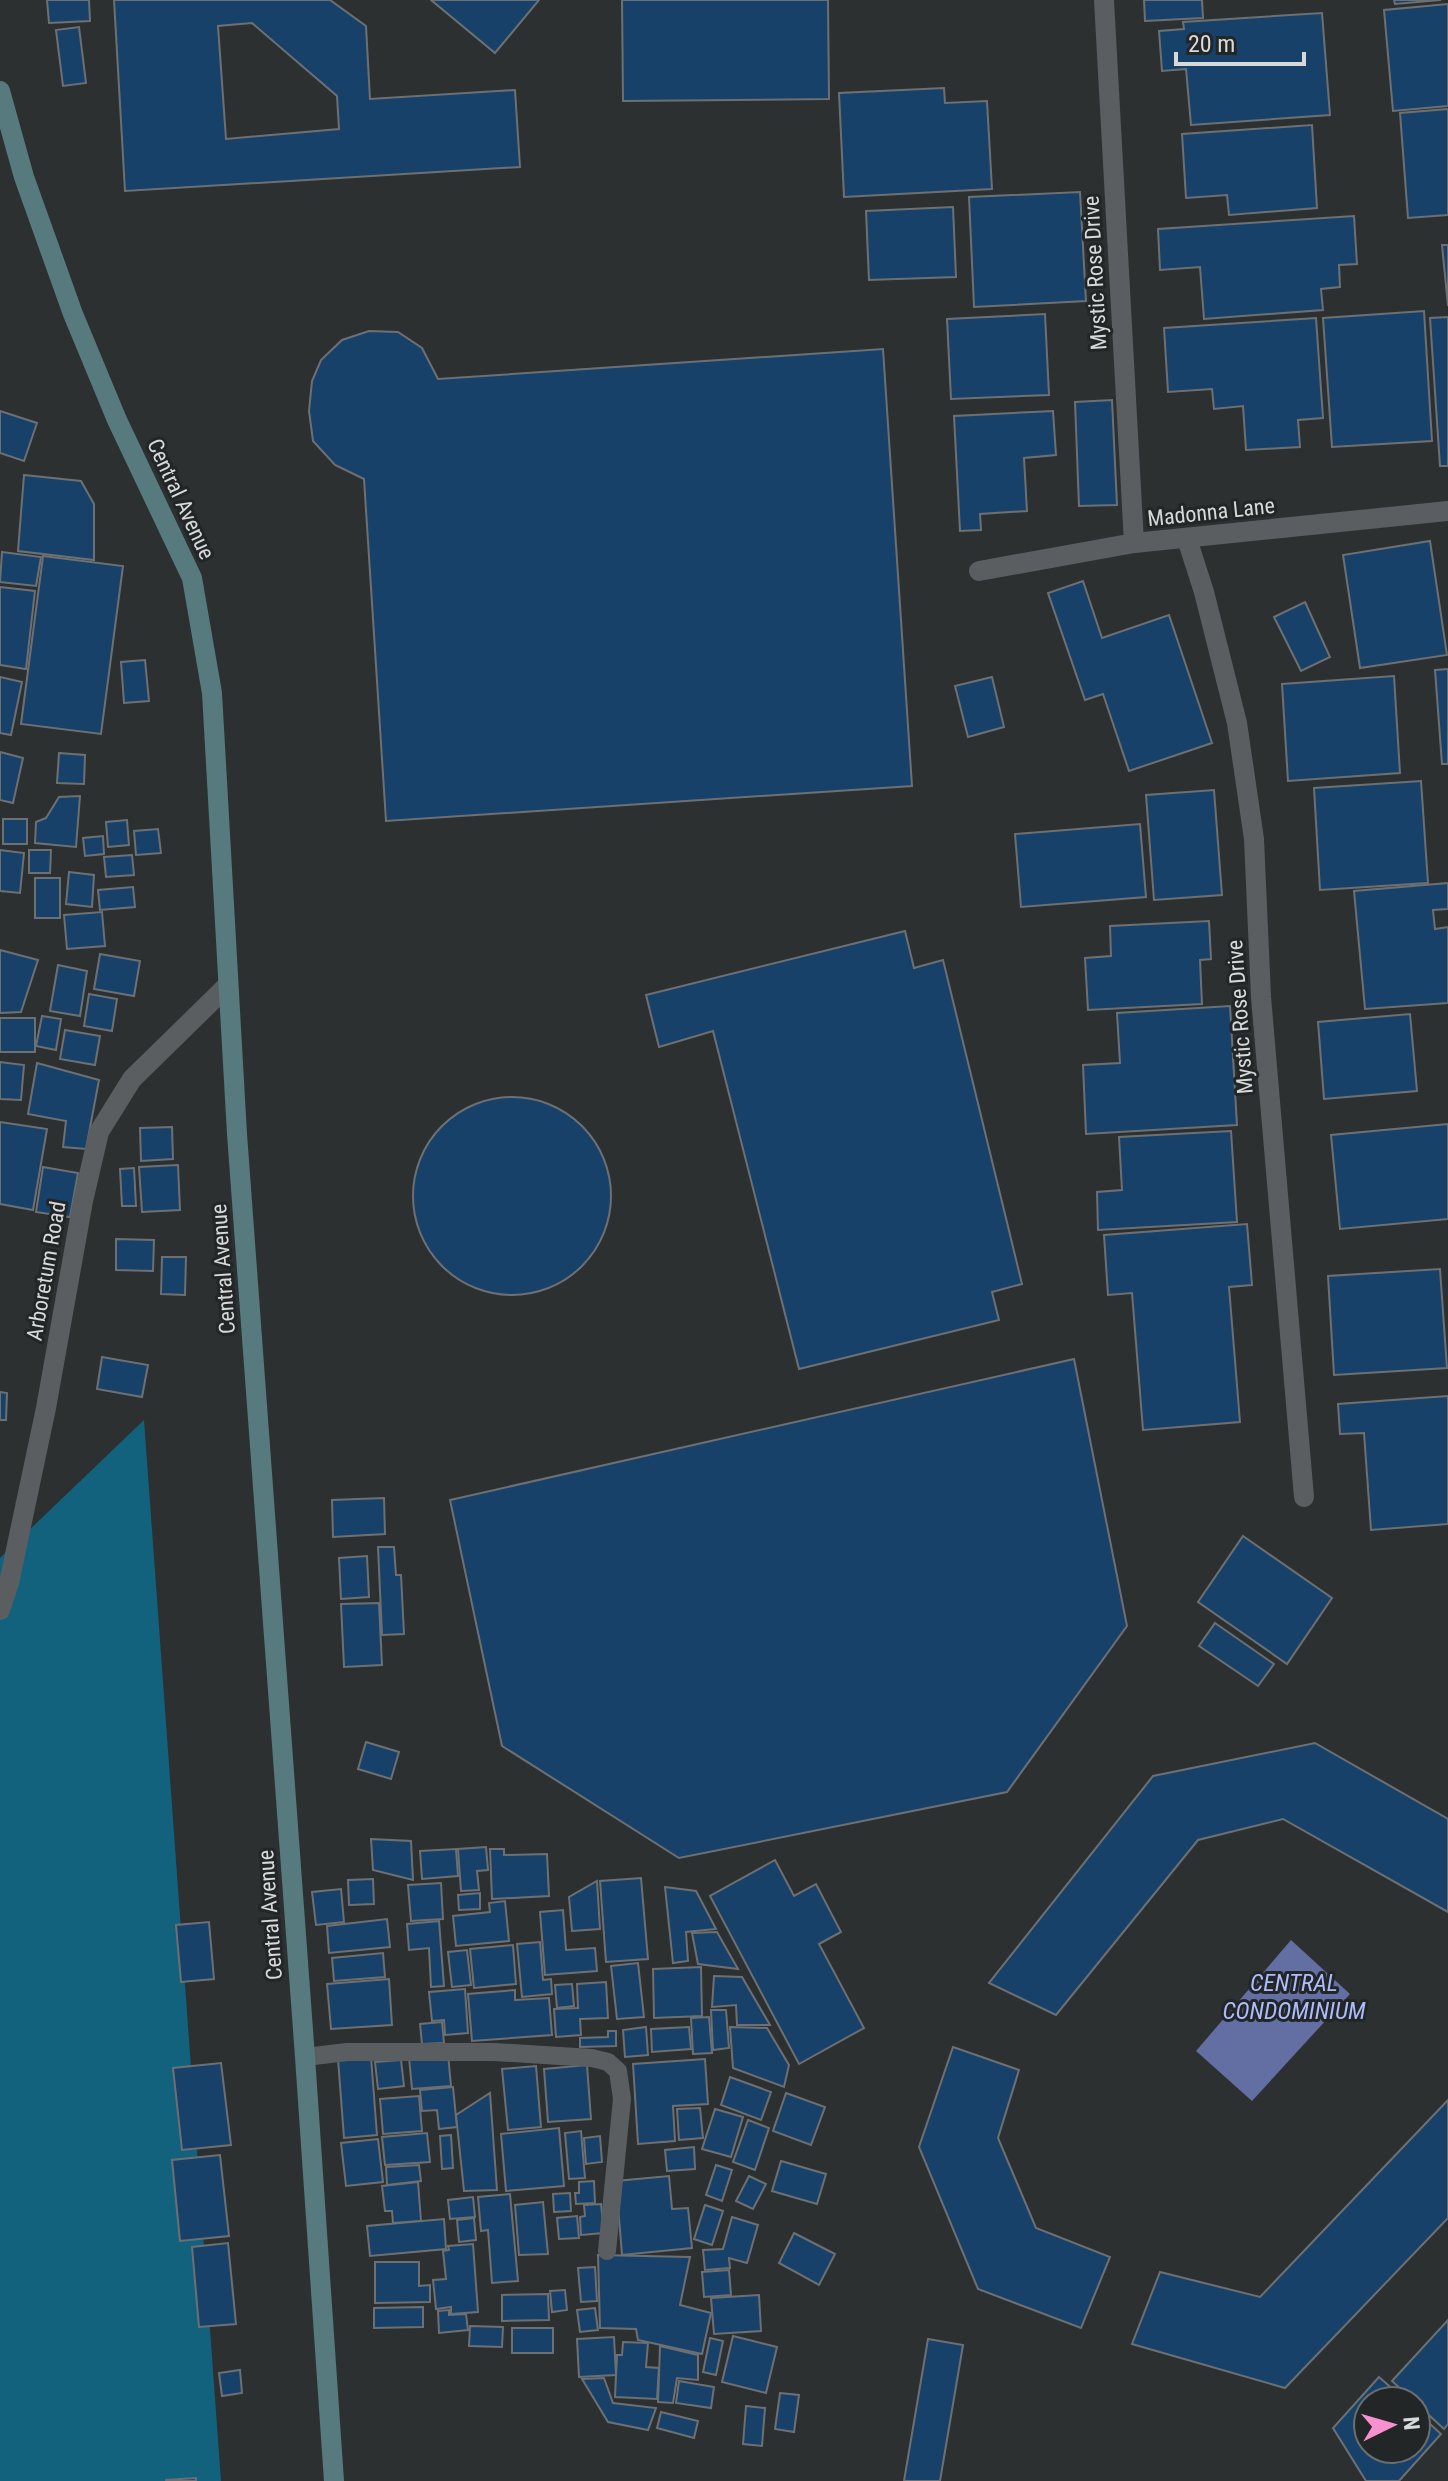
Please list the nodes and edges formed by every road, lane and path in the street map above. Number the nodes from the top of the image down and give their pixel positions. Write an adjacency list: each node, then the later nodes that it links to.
1 (1104, 0): 5 (street, Mystic Rose Drive)
2 (0, 91): 7 (main road, Central Avenue)
3 (1448, 511): 4 (street, Madonna Lane)
4 (1187, 539): 5 (street, Madonna Lane); 8 (street, Mystic Rose Drive)
5 (1134, 543): 6 (street, Madonna Lane)
6 (979, 571)
7 (227, 986): 9 (street, Arboretum Road); 10 (main road, Central Avenue)
8 (1304, 1497)
9 (0, 1610)
10 (305, 2057): 11 (lane); 12 (main road, Central Avenue)
11 (607, 2251)
12 (334, 2481)

